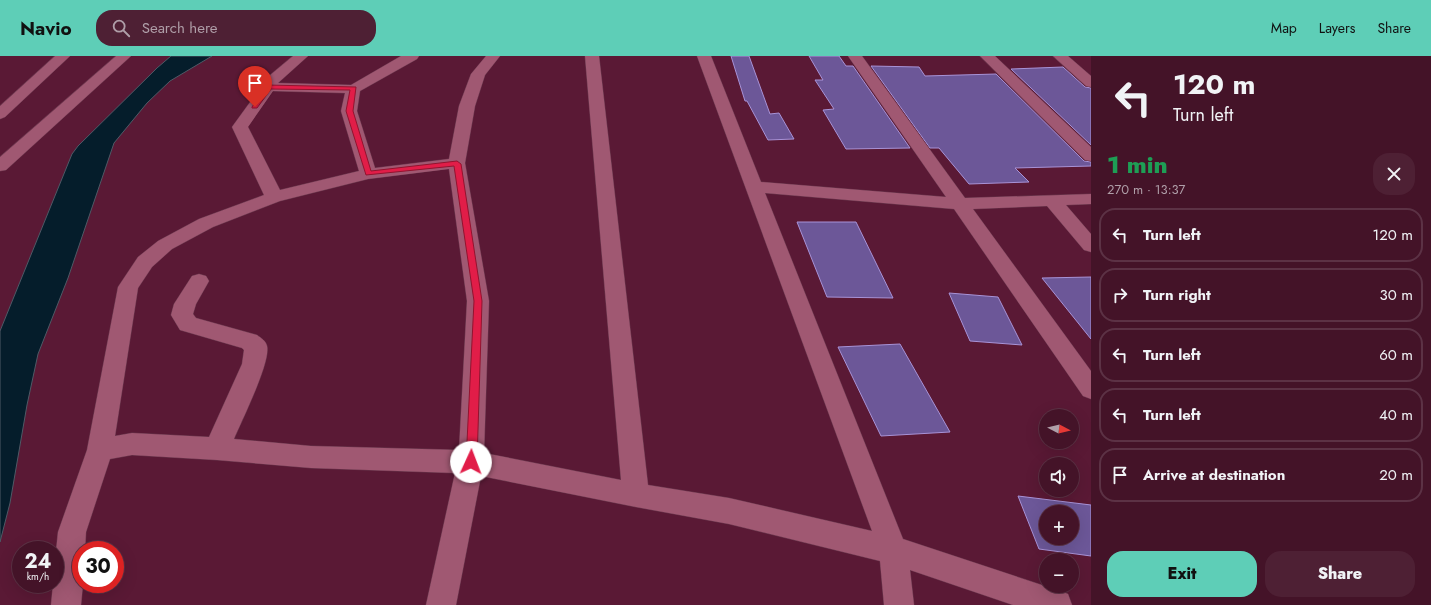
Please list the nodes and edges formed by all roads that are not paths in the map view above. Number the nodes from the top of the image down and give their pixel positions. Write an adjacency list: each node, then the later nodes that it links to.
1 (62, 56): 14 (street)
2 (124, 56): 17 (street)
3 (301, 56): 12 (street)
4 (412, 56): 13 (street)
5 (493, 56): 16 (street)
6 (592, 56): 30 (street)
7 (704, 56): 19 (street)
8 (855, 56): 23 (street)
9 (987, 56): 15 (street)
10 (1060, 56): 11 (street)
11 (1091, 83)
12 (269, 87): 13 (street); 20 (street)
13 (354, 89): 18 (street)
14 (0, 114)
15 (1091, 156)
16 (457, 164): 18 (street); 29 (street)
17 (0, 166)
18 (368, 174): 20 (street)
19 (755, 187): 23 (street); 31 (street)
20 (274, 197): 28 (street)
21 (1091, 199): 22 (street)
22 (1052, 201): 23 (street); 24 (street)
23 (959, 204): 26 (street)
24 (1091, 246)
25 (199, 281): 27 (street)
26 (1091, 389)
27 (217, 449): 28 (street); 29 (street)
28 (100, 450): 32 (street)
29 (471, 462): 30 (street); 33 (street)
30 (636, 495): 31 (street)
31 (893, 550): 34 (street); 35 (street)
32 (66, 605)
33 (441, 605)
34 (899, 605)
35 (1057, 605)

